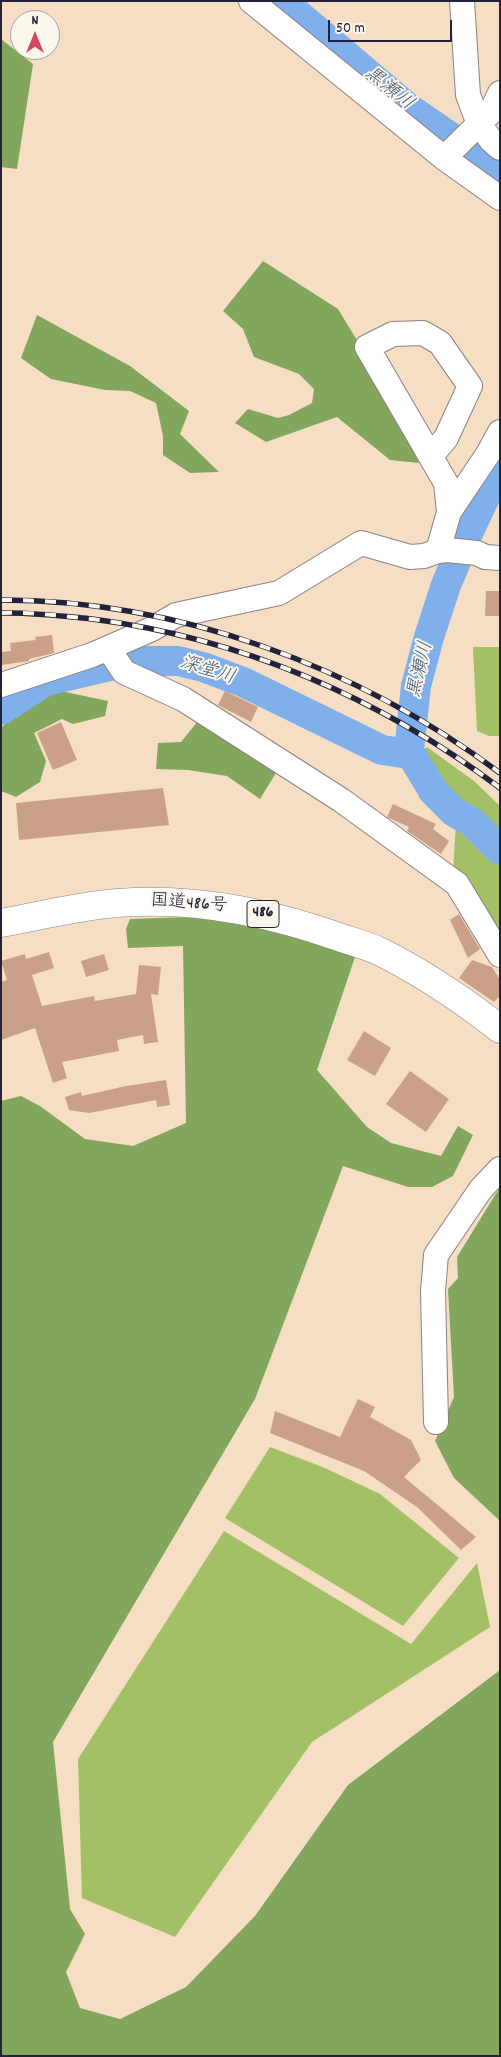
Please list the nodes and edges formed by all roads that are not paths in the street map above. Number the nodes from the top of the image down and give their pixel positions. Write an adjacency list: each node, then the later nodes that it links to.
1 (251, 1): 6 (street)
2 (462, 1): 4 (street)
3 (500, 93): 4 (street)
4 (476, 127): 5 (street); 6 (street)
5 (500, 148)
6 (447, 155): 7 (street)
7 (500, 198)
8 (500, 432): 10 (street)
9 (431, 456): 9 (street); 10 (street)
10 (449, 512): 11 (street)
11 (442, 550): 12 (street); 13 (street)
12 (500, 558)
13 (115, 659): 14 (street); 16 (street)
14 (1, 685)
15 (1, 923): 17 (highway, 国道486号 / 486)
16 (500, 955)
17 (500, 1029)
18 (500, 1168): 19 (street)
19 (436, 1422)

